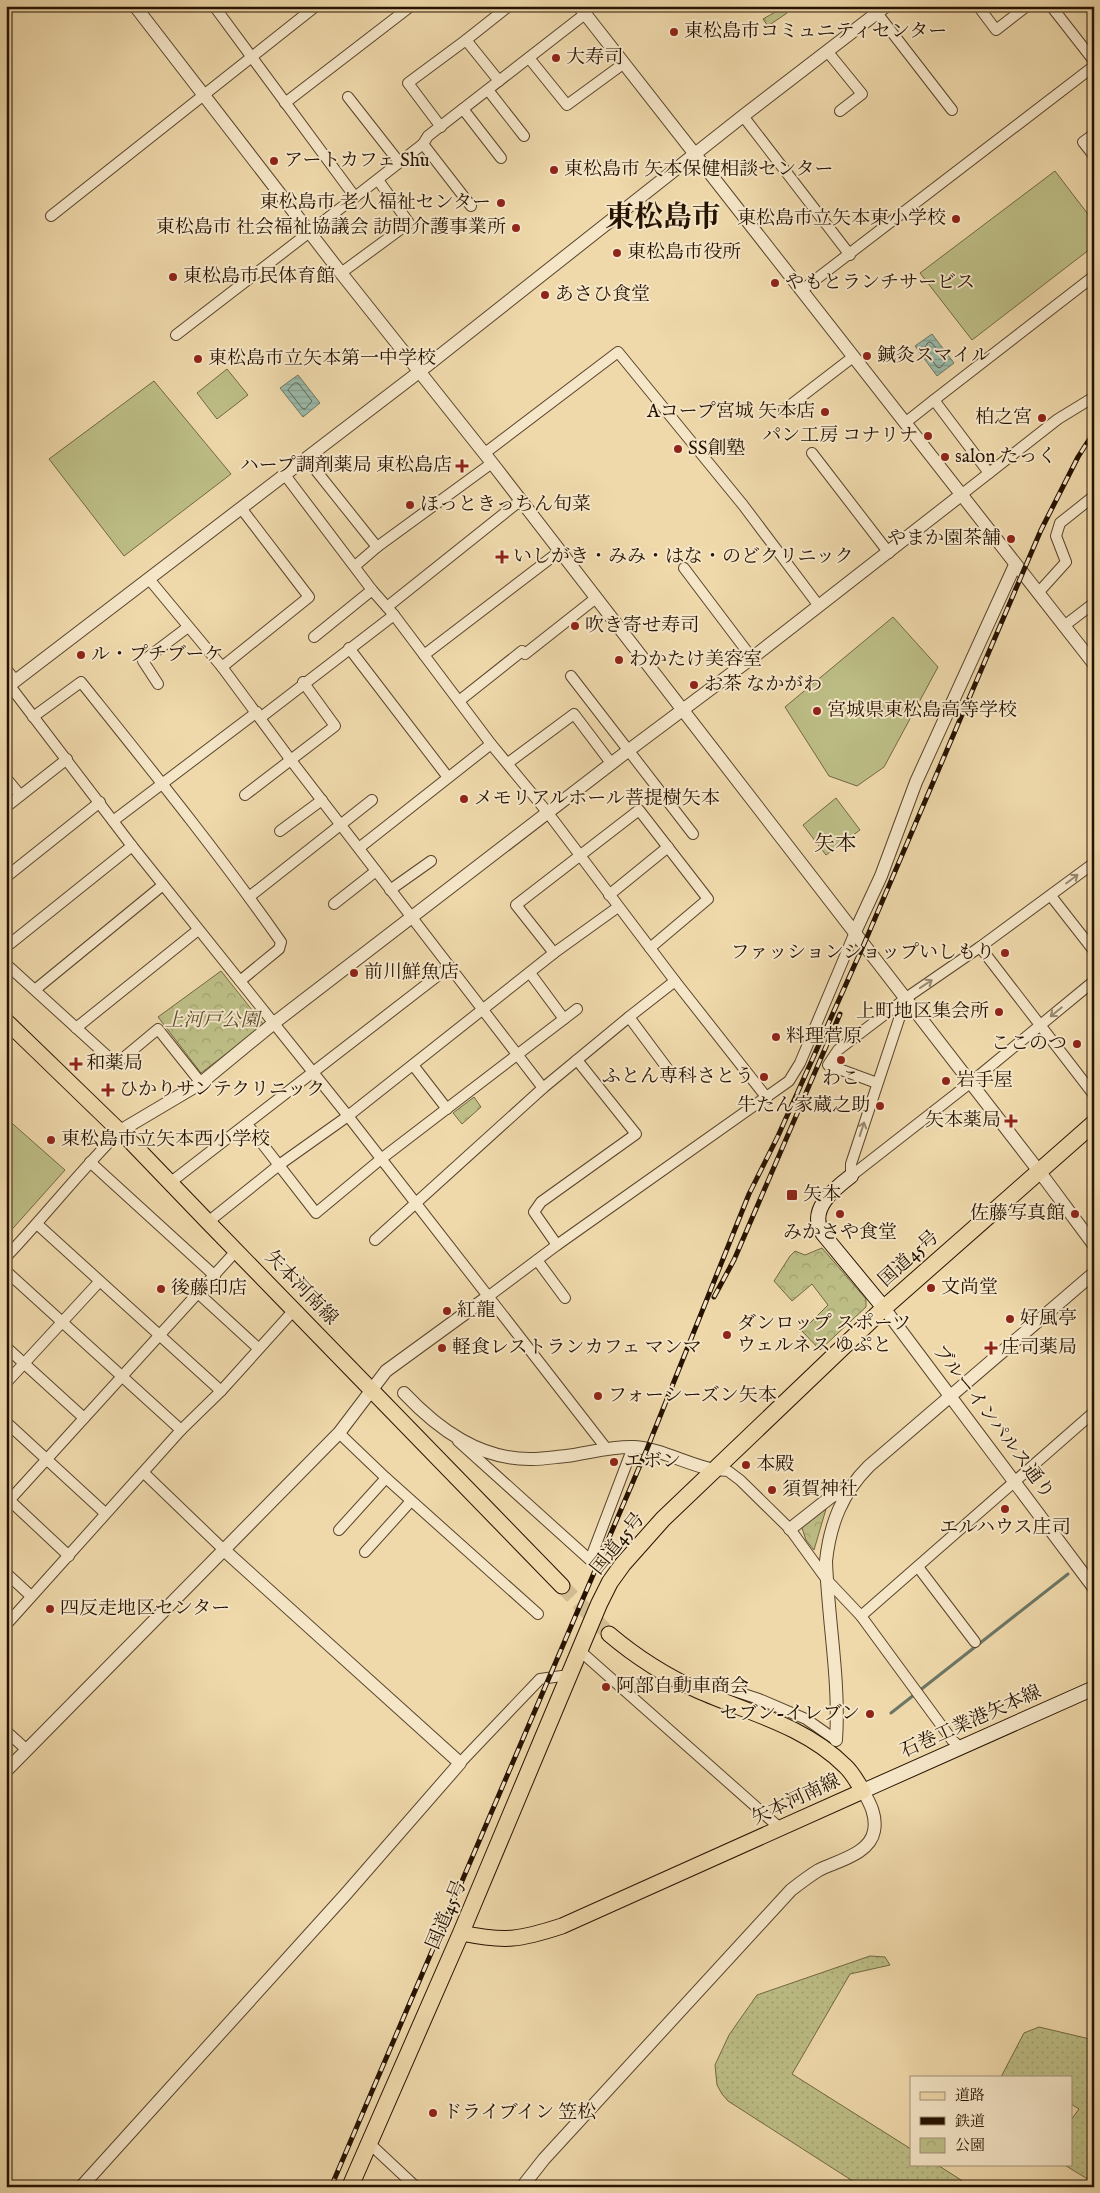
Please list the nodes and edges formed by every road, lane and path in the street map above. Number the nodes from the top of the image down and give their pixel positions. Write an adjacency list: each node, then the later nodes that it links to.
1 (135, 6): 20 (street)
2 (316, 6): 13 (street)
3 (410, 6): 22 (street)
4 (509, 6): 11 (street)
5 (978, 6): 6 (street)
6 (1027, 6)
7 (1051, 6): 15 (street)
8 (219, 8): 13 (street)
9 (582, 10): 14 (street); 16 (street)
10 (882, 10): 12 (street); 24 (street)
11 (466, 40): 18 (street); 27 (street)
12 (827, 51): 25 (street); 26 (street)
13 (250, 57): 20 (street); 22 (street)
14 (529, 58): 16 (street); 18 (street)
15 (1094, 61)
16 (622, 64): 31 (street)
17 (1094, 66): 40 (street)
18 (499, 81): 19 (street)
19 (488, 90): 23 (street); 29 (street)
20 (204, 94): 38 (street); 39 (street)
21 (348, 96): 34 (street)
22 (285, 103): 36 (street)
23 (463, 109): 27 (street); 33 (street)
24 (952, 110)
25 (840, 111)
26 (743, 116): 31 (street); 40 (street)
27 (440, 127): 30 (street)
28 (1094, 134): 32 (street)
29 (524, 136)
30 (423, 144): 34 (street); 37 (street)
31 (695, 154): 43 (street); 46 (street)
32 (1094, 156)
33 (501, 158)
34 (399, 162): 35 (street)
35 (378, 180): 36 (street); 41 (street)
36 (355, 197): 39 (street)
37 (471, 206)
38 (51, 216)
39 (310, 232): 41 (street); 44 (street)
40 (850, 255): 43 (street)
41 (341, 274): 46 (street)
42 (1094, 276): 48 (street)
43 (802, 290): 45 (street)
44 (176, 336)
45 (853, 357): 49 (street); 50 (street)
46 (419, 372): 52 (street); 53 (street)
47 (1094, 397): 54 (street)
48 (934, 400): 50 (street); 54 (street)
49 (784, 410)
50 (905, 423): 56 (street)
51 (812, 453): 62 (street)
52 (306, 458): 55 (street); 60 (street)
53 (488, 458): 58 (street); 60 (street); 71 (street)
54 (989, 472): 56 (street)
55 (285, 475): 59 (street); 64 (street)
56 (961, 495): 62 (street); 63 (street)
57 (1094, 496): 68 (street)
58 (521, 500): 61 (street); 72 (street)
59 (241, 508): 66 (street); 80 (street)
60 (377, 547): 64 (street)
61 (560, 551): 69 (street); 77 (street)
62 (889, 553): 71 (street)
63 (1015, 565): 68 (street); 127 (street)
64 (354, 566): 67 (street)
65 (684, 568): 78 (street)
66 (149, 579): 74 (street); 85 (street)
67 (372, 590): 72 (street); 75 (street)
68 (1038, 593): 73 (street)
69 (596, 598): 86 (street); 87 (street)
70 (1094, 603): 73 (street)
71 (819, 606): 78 (street)
72 (391, 611): 76 (street); 77 (street)
73 (1064, 626): 79 (street)
74 (188, 627): 80 (street); 84 (street)
75 (314, 636)
76 (349, 648): 83 (street); 96 (street)
77 (424, 655): 86 (street)
78 (752, 658): 87 (street)
79 (1094, 664)
80 (222, 667): 88 (street)
81 (6, 669): 85 (street)
82 (571, 676): 91 (street)
83 (304, 682): 88 (street); 93 (street)
84 (158, 684)
85 (11, 685): 89 (street)
86 (459, 701): 90 (street)
87 (682, 711): 91 (street); 127 (street)
88 (258, 715): 93 (street); 98 (street)
89 (33, 717): 92 (street); 98 (street)
90 (491, 744): 94 (street); 96 (street)
91 (629, 750): 95 (street); 109 (street)
92 (67, 758): 99 (street); 103 (street)
93 (290, 759): 100 (street); 101 (street)
94 (508, 763): 95 (street); 105 (street)
95 (612, 763): 105 (street)
96 (448, 776): 112 (street)
97 (6, 778): 99 (street)
98 (163, 785): 106 (street); 122 (street)
99 (20, 795): 104 (street)
100 (245, 795)
101 (322, 800): 107 (street); 108 (street)
102 (372, 800): 107 (street)
103 (100, 802): 106 (street); 117 (street)
104 (6, 807)
105 (548, 813): 113 (street); 125 (street)
106 (113, 822): 110 (street)
107 (341, 824): 112 (street); 122 (street)
108 (280, 831)
109 (693, 834)
110 (132, 846): 118 (street); 128 (street)
111 (668, 847): 113 (street); 120 (street); 130 (street)
112 (359, 848): 116 (street)
113 (580, 854): 120 (street); 132 (street)
114 (431, 861): 119 (street)
115 (1094, 864): 121 (street, one-way to 115)
116 (376, 871): 119 (street); 123 (street)
117 (6, 877)
118 (164, 885): 126 (street); 139 (street)
119 (390, 890): 125 (street)
120 (609, 895): 124 (street)
121 (1051, 896): 129 (street); 131 (street)
122 (249, 897): 136 (street)
123 (334, 904)
124 (618, 907): 130 (street); 132 (street)
125 (411, 918): 134 (street); 146 (street)
126 (198, 930): 136 (street); 148 (street)
127 (855, 932): 140 (street); 159 (street)
128 (6, 947)
129 (980, 947): 140 (street, one-way to 129); 147 (street)
130 (650, 948): 137 (street)
131 (1094, 951)
132 (554, 953): 135 (street)
133 (6, 964): 139 (street)
134 (449, 967): 142 (street); 153 (street)
135 (530, 973): 142 (street); 144 (street)
136 (240, 981): 146 (street)
137 (675, 981): 143 (street); 159 (street)
138 (1094, 981): 147 (street, one-way to 147)
139 (36, 989): 148 (street)
140 (906, 998): 155 (street); 156 (street); 156 (street)
141 (577, 1009): 144 (street)
142 (484, 1010): 149 (street); 151 (street)
143 (629, 1017): 150 (street); 152 (street)
144 (564, 1019): 149 (street)
145 (6, 1021): 164 (main road, 矢本河南線)
146 (274, 1023): 153 (street); 154 (street)
147 (1041, 1025): 155 (street); 158 (street)
148 (76, 1028): 154 (street)
149 (518, 1056): 157 (street); 160 (street)
150 (577, 1060): 157 (street); 175 (street)
151 (413, 1065): 160 (street); 161 (street)
152 (667, 1068)
153 (313, 1071): 161 (street); 163 (street)
154 (201, 1083): 164 (street)
155 (970, 1083): 168 (street); 169 (street)
156 (877, 1084): 169 (street, one-way to 156)
157 (543, 1088): 171 (street)
158 (1094, 1095)
159 (767, 1098): 175 (street)
160 (447, 1109): 165 (street)
161 (348, 1116): 165 (street); 167 (street)
162 (1094, 1123): 168 (highway, 国道45号)
163 (247, 1124): 167 (street); 170 (street)
164 (120, 1131): 166 (street); 170 (main road, 矢本河南線)
165 (381, 1159): 167 (street); 171 (street)
166 (90, 1162): 173 (street); 182 (street)
167 (278, 1165): 172 (street)
168 (1039, 1171): 176 (street); 187 (highway, 国道45号)
169 (851, 1176): 187 (main road, ブルーインパルス通り)
170 (171, 1182): 172 (main road, 矢本河南線)
171 (416, 1205): 174 (street); 185 (street)
172 (208, 1222): 177 (main road, 矢本河南線)
173 (37, 1224): 178 (street); 183 (street)
174 (375, 1240)
175 (557, 1245): 179 (street)
176 (1094, 1245)
177 (237, 1250): 182 (street); 188 (main road, 矢本河南線)
178 (6, 1257)
179 (537, 1260): 185 (street); 186 (street)
180 (6, 1271): 189 (street)
181 (1094, 1273): 199 (street)
182 (215, 1276): 184 (street)
183 (99, 1282): 189 (street); 190 (street)
184 (198, 1293): 190 (street); 192 (street)
185 (489, 1296): 196 (street); 207 (street)
186 (565, 1298)
187 (884, 1308): 199 (street, ブルーインパルス通り); 209 (highway, 国道45号)
188 (294, 1310): 192 (street); 196 (main road, 矢本河南線)
189 (61, 1321): 193 (street); 194 (street)
190 (160, 1334): 194 (street); 197 (street)
191 (6, 1347): 193 (street)
192 (258, 1348): 197 (street)
193 (24, 1363): 195 (street); 201 (street)
194 (121, 1376): 201 (street); 203 (street)
195 (6, 1383)
196 (372, 1389): 204 (street); 225 (main road, 矢本河南線)
197 (221, 1391): 203 (street)
198 (404, 1393): 205 (street)
199 (951, 1396): 212 (street, ブルーインパルス通り); 213 (street)
200 (1094, 1412): 212 (street)
201 (84, 1418): 208 (street)
202 (6, 1422): 208 (street)
203 (180, 1430): 210 (street)
204 (340, 1433): 211 (street); 219 (street)
205 (450, 1434): 206 (street); 207 (street)
206 (633, 1447): 207 (street); 209 (street)
207 (606, 1448)
208 (46, 1460): 214 (street); 216 (street)
209 (714, 1470): 217 (street); 233 (highway, 国道45号)
210 (144, 1473): 216 (street); 219 (street)
211 (386, 1478): 215 (street); 218 (street)
212 (1014, 1482): 222 (street); 226 (street, ブルーインパルス通り)
213 (847, 1492): 217 (street); 224 (street)
214 (7, 1501): 221 (street)
215 (411, 1501): 220 (street); 228 (street)
216 (105, 1513): 221 (street)
217 (790, 1529): 224 (street)
218 (340, 1530)
219 (224, 1550): 240 (street); 241 (street)
220 (365, 1552)
221 (69, 1556): 227 (street)
222 (918, 1567): 229 (street); 232 (street)
223 (6, 1572): 227 (street)
224 (827, 1580): 229 (street); 238 (street)
225 (562, 1586)
226 (1094, 1588)
227 (32, 1596): 230 (street)
228 (538, 1614)
229 (861, 1616): 239 (street)
230 (6, 1625)
231 (609, 1634): 243 (main road, 矢本河南線)
232 (975, 1642)
233 (579, 1650): 234 (highway, 国道45号); 244 (street)
234 (569, 1675): 241 (street); 245 (highway, 国道45号)
235 (710, 1683): 238 (street)
236 (1094, 1688): 239 (main road, 石巻工業港矢本線)
237 (6, 1731): 240 (street)
238 (836, 1740)
239 (960, 1747): 243 (main road, 石巻工業港矢本線)
240 (27, 1750): 242 (street)
241 (460, 1763): 247 (street)
242 (6, 1771)
243 (863, 1790): 244 (main road, 矢本河南線); 250 (street)
244 (781, 1829): 245 (main road, 矢本河南線)
245 (461, 1933): 246 (highway, 国道45号)
246 (369, 2143): 248 (highway, 国道45号); 249 (street)
247 (81, 2187)
248 (350, 2187)
249 (416, 2187)
250 (522, 2187)

